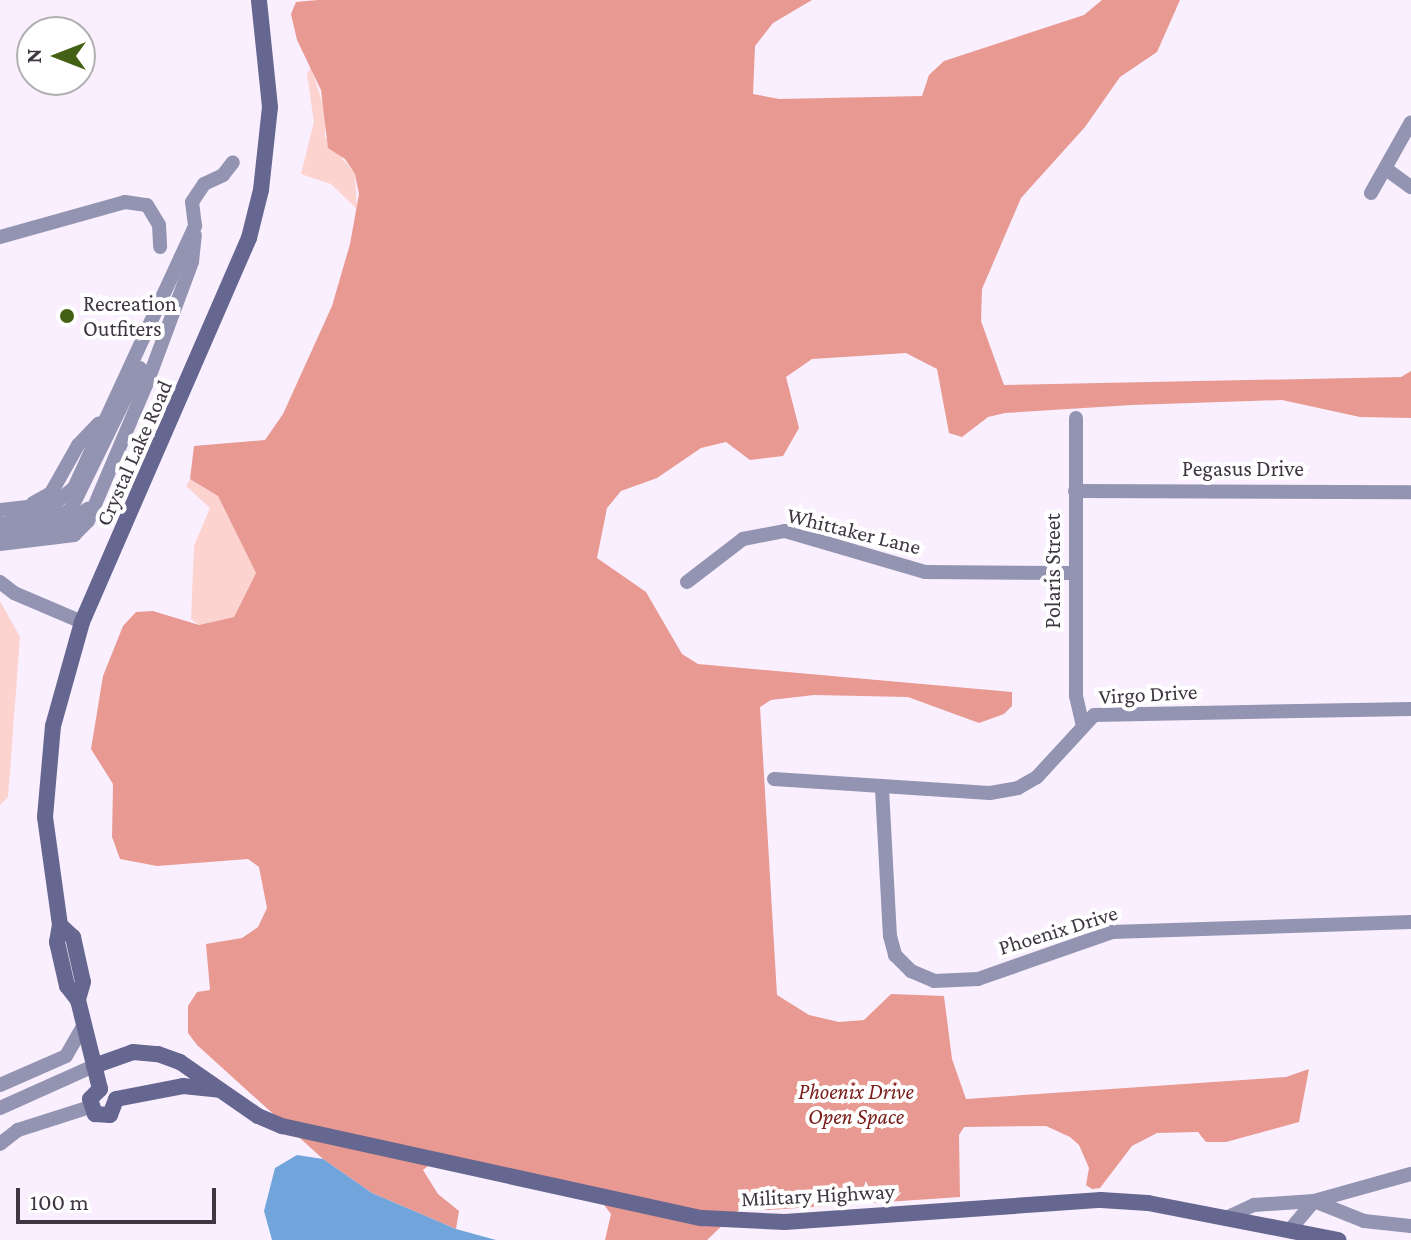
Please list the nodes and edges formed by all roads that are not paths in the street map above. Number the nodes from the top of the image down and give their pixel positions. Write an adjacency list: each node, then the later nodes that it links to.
1 (259, 0): 21 (street, Crystal Lake Road)
2 (1411, 122): 4 (street)
3 (233, 162): 7 (street)
4 (1386, 169): 5 (street); 6 (street)
5 (1411, 187)
6 (1371, 193)
7 (195, 226): 11 (street); 14 (street); 15 (street)
8 (0, 237): 9 (street)
9 (160, 247)
10 (1076, 418): 12 (street, Polaris Street)
11 (105, 485): 16 (street); 17 (street)
12 (1075, 491): 13 (street, Pegasus Drive); 18 (street, Polaris Street)
13 (1411, 492)
14 (6, 509)
15 (0, 524)
16 (0, 534)
17 (0, 544)
18 (1074, 573): 20 (street, Whittaker Lane); 23 (street, Polaris Street)
19 (0, 582): 21 (street)
20 (687, 582)
21 (82, 622): 27 (street, Crystal Lake Road)
22 (1411, 709): 23 (street, Virgo Drive)
23 (1082, 723): 25 (street, Virgo Drive)
24 (774, 779): 25 (street, Virgo Drive)
25 (882, 789): 26 (street, Phoenix Drive)
26 (1411, 922)
27 (84, 1025): 28 (street, Crystal Lake Road); 29 (street)
28 (94, 1066): 30 (street, Crystal Lake Road); 31 (street, Military Highway); 34 (street)
29 (0, 1085)
30 (100, 1089): 32 (street); 33 (street)
31 (220, 1090): 32 (street, Military Highway); 38 (street, Military Highway)
32 (116, 1099): 33 (street)
33 (90, 1107): 35 (street)
34 (0, 1108)
35 (0, 1144)
36 (1411, 1174): 37 (street)
37 (1314, 1201): 38 (street); 39 (street); 40 (street)
38 (1228, 1217): 40 (street, Military Highway)
39 (1411, 1226)
40 (1289, 1231): 41 (street, Military Highway)
41 (1338, 1240)

